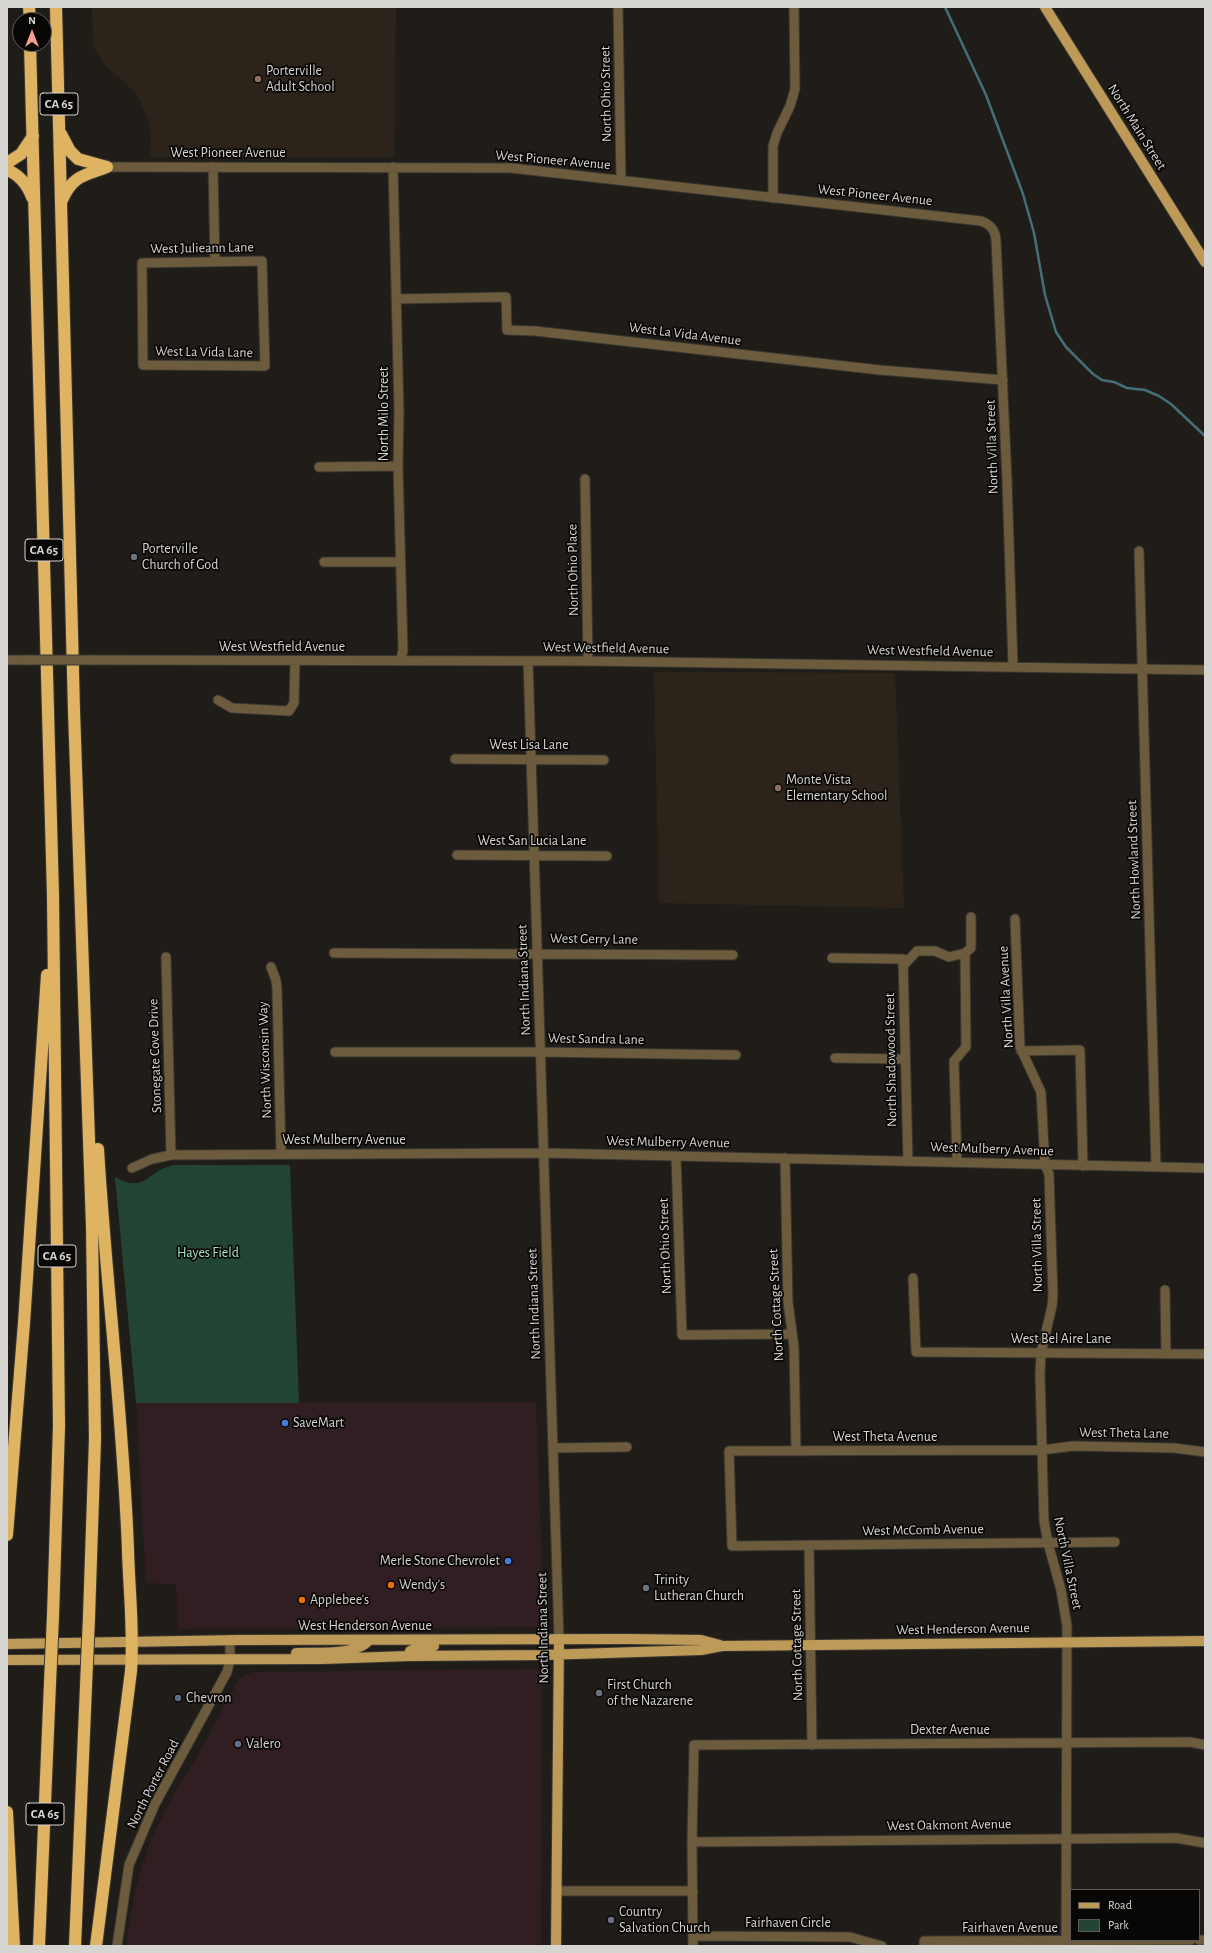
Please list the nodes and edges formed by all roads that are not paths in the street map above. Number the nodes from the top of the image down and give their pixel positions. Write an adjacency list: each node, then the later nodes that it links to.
1 (56, 7): 6 (highway, CA 65)
2 (618, 7): 13 (street, North Ohio Street)
3 (794, 7): 14 (street)
4 (1045, 7): 19 (main road, North Main Street)
5 (30, 52): 7 (highway, CA 65)
6 (60, 133): 9 (highway); 15 (highway, CA 65)
7 (33, 136): 8 (highway); 16 (highway, CA 65)
8 (7, 163)
9 (106, 167): 10 (street, West Pioneer Avenue); 15 (highway)
10 (213, 167): 11 (street, West Pioneer Avenue); 18 (street)
11 (394, 167): 13 (street, West Pioneer Avenue); 20 (street, North Milo Street)
12 (7, 170): 16 (highway)
13 (621, 180): 14 (street, West Pioneer Avenue)
14 (773, 198): 17 (street, West Pioneer Avenue)
15 (61, 200): 56 (highway, CA 65)
16 (34, 203): 45 (highway, CA 65)
17 (993, 228): 23 (street, North Villa Street)
18 (215, 262): 21 (street, West Julieann Lane); 22 (street, West Julieann Lane)
19 (1205, 262)
20 (396, 298): 23 (street, West La Vida Avenue); 24 (street, North Milo Street)
21 (143, 365): 22 (street, West La Vida Lane)
22 (265, 366)
23 (1003, 380): 35 (street, North Villa Street)
24 (398, 466): 25 (street); 29 (street, North Milo Street)
25 (319, 467)
26 (585, 479): 34 (street, North Ohio Place)
27 (1139, 551): 36 (street, North Howland Street)
28 (324, 562): 29 (street)
29 (400, 562): 32 (street, North Milo Street)
30 (7, 660): 31 (street, West Westfield Avenue, bridge)
31 (295, 660): 32 (street, West Westfield Avenue); 38 (street)
32 (400, 661): 33 (street, West Westfield Avenue)
33 (528, 661): 34 (street, West Westfield Avenue); 40 (street, North Indiana Street)
34 (588, 662): 35 (street, West Westfield Avenue)
35 (1013, 666): 36 (street, West Westfield Avenue)
36 (1142, 669): 37 (street, West Westfield Avenue); 72 (street, North Howland Street)
37 (1205, 670)
38 (218, 700)
39 (454, 759): 40 (street, West Lisa Lane)
40 (532, 759): 41 (street, West Lisa Lane); 43 (street, North Indiana Street)
41 (604, 760)
42 (458, 855): 43 (street, West San Lucia Lane)
43 (534, 855): 44 (street, West San Lucia Lane); 49 (street, North Indiana Street)
44 (607, 856)
45 (53, 896): 86 (highway); 121 (highway, CA 65, bridge)
46 (971, 917): 50 (street)
47 (1015, 919): 57 (street, North Villa Avenue)
48 (334, 953): 49 (street, West Gerry Lane)
49 (537, 953): 51 (street, West Gerry Lane); 59 (street, North Indiana Street)
50 (965, 953): 54 (street); 69 (street)
51 (733, 955)
52 (166, 957): 65 (street, Stonegate Cove Drive)
53 (832, 958): 54 (street)
54 (903, 962): 62 (street, North Shadowood Street)
55 (271, 966): 64 (street, North Wisconsin Way)
56 (85, 1030): 97 (highway); 122 (highway, CA 65, bridge)
57 (1021, 1051): 70 (street, North Villa Avenue); 71 (street)
58 (335, 1052): 59 (street, West Sandra Lane)
59 (540, 1052): 60 (street, West Sandra Lane); 63 (street, North Indiana Street)
60 (736, 1055)
61 (835, 1058): 62 (street)
62 (905, 1059): 68 (street, North Shadowood Street)
63 (543, 1153): 64 (street, West Mulberry Avenue); 66 (street, West Mulberry Avenue); 82 (street, North Indiana Street)
64 (281, 1154): 65 (street, West Mulberry Avenue)
65 (171, 1155): 73 (street, West Mulberry Avenue)
66 (676, 1156): 67 (street, West Mulberry Avenue); 77 (street, North Ohio Street)
67 (784, 1158): 68 (street, West Mulberry Avenue); 77 (street, North Cottage Street)
68 (908, 1161): 69 (street, West Mulberry Avenue)
69 (957, 1162): 70 (street, West Mulberry Avenue)
70 (1045, 1165): 71 (street, West Mulberry Avenue); 78 (street, North Villa Street)
71 (1083, 1166): 72 (street, West Mulberry Avenue)
72 (1156, 1167): 74 (street, West Mulberry Avenue)
73 (132, 1168)
74 (1205, 1168)
75 (913, 1278): 78 (street, West Bel Aire Lane)
76 (1165, 1290): 79 (street)
77 (792, 1334): 84 (street, North Cottage Street)
78 (1041, 1353): 79 (street, West Bel Aire Lane); 83 (street, North Villa Street)
79 (1166, 1354): 80 (street, West Bel Aire Lane)
80 (1205, 1354)
81 (627, 1447): 82 (street)
82 (553, 1448): 94 (street, North Indiana Street)
83 (1042, 1450): 84 (street, West Theta Avenue); 85 (street, West Theta Lane); 88 (street, North Villa Street)
84 (796, 1451): 90 (street, West Theta Avenue)
85 (1205, 1452)
86 (7, 1534)
87 (1115, 1542): 88 (street, West McComb Avenue)
88 (1048, 1543): 89 (street, West McComb Avenue); 96 (street, North Villa Street)
89 (809, 1545): 90 (street, West McComb Avenue); 99 (street, North Cottage Street)
90 (732, 1546)
91 (230, 1640): 92 (main road, West Henderson Avenue); 97 (main road, West Henderson Avenue); 106 (street, North Porter Road)
92 (369, 1640): 93 (main road, West Henderson Avenue); 103 (main road)
93 (471, 1640): 94 (main road, West Henderson Avenue); 102 (main road)
94 (559, 1640): 100 (main road, West Henderson Avenue); 101 (main road, North Indiana Street)
95 (1205, 1641): 96 (main road, West Henderson Avenue)
96 (1068, 1642): 99 (main road, West Henderson Avenue); 107 (street, North Villa Street)
97 (132, 1643): 98 (main road, West Henderson Avenue); 105 (highway)
98 (7, 1644)
99 (811, 1645): 100 (main road, West Henderson Avenue); 108 (street, North Cottage Street)
100 (722, 1646): 101 (main road, West Henderson Avenue)
101 (559, 1655): 102 (main road, West Henderson Avenue); 114 (main road, North Indiana Street)
102 (409, 1656): 103 (main road, West Henderson Avenue)
103 (266, 1659): 106 (main road, West Henderson Avenue)
104 (7, 1660): 105 (main road, West Henderson Avenue)
105 (132, 1660): 106 (main road, West Henderson Avenue); 123 (highway)
106 (230, 1660): 124 (street, North Porter Road)
107 (1067, 1743): 108 (street, Dexter Avenue); 109 (street, Dexter Avenue); 111 (street, North Villa Street)
108 (812, 1745): 112 (street, Dexter Avenue)
109 (1205, 1745)
110 (7, 1812): 120 (highway)
111 (1066, 1838): 112 (street, West Oakmont Avenue); 113 (street, West Oakmont Avenue); 119 (street, North Villa Street)
112 (692, 1842): 115 (street)
113 (1205, 1843)
114 (556, 1891): 115 (street); 125 (main road, North Indiana Street)
115 (693, 1891): 116 (street)
116 (694, 1936): 126 (street); 127 (street, Fairhaven Circle)
117 (1160, 1941): 119 (street, Fairhaven Avenue)
118 (924, 1944): 119 (street, Fairhaven Avenue)
119 (1066, 1944)
120 (14, 1946)
121 (39, 1946)
122 (75, 1946)
123 (96, 1946)
124 (117, 1946)
125 (556, 1946)
126 (693, 1946)
127 (882, 1946)

